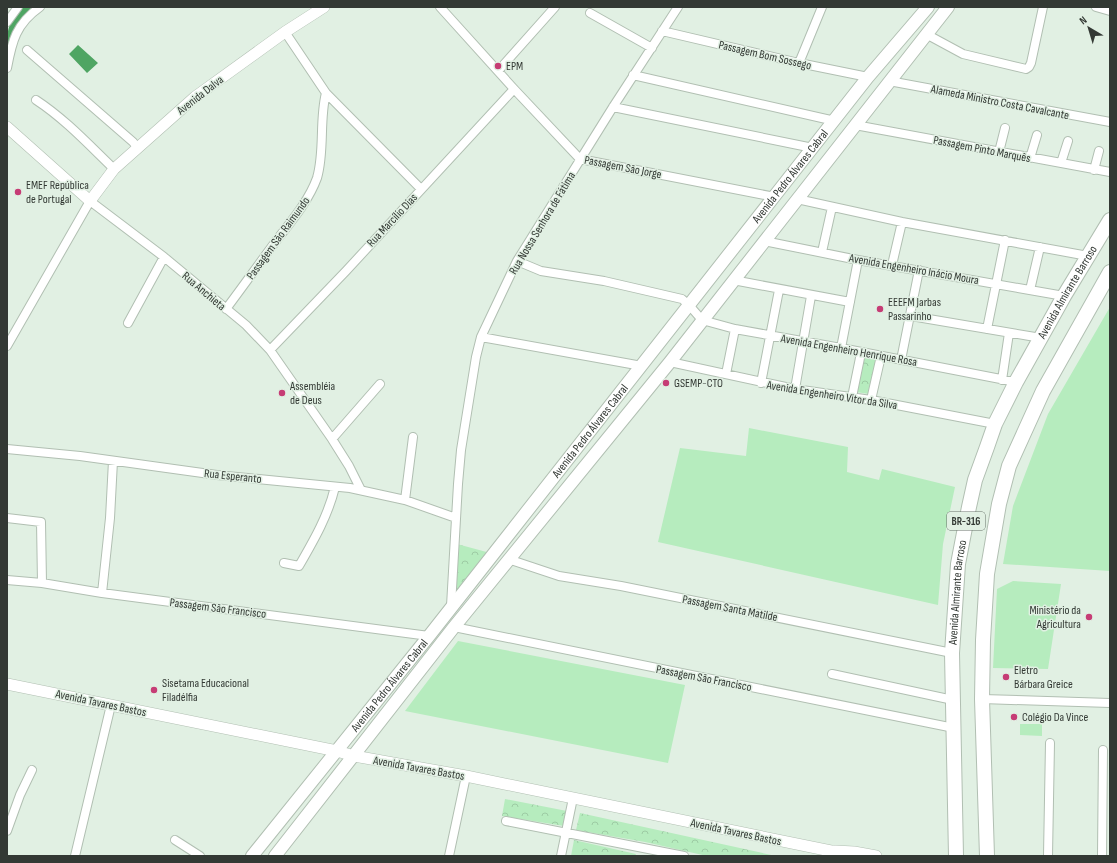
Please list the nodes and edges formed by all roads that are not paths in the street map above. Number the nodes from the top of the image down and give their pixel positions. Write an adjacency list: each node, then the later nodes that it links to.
1 (18, 7): 14 (street)
2 (40, 7): 21 (street)
3 (324, 7): 16 (main road, Avenida Dalva)
4 (440, 7): 22 (street, Passagem São Jorge)
5 (555, 7): 22 (street)
6 (678, 7): 15 (street, Rua Nossa Senhora de Fátima)
7 (822, 7): 20 (street)
8 (928, 7): 24 (main road, Avenida Pedro Álvares Cabral)
9 (948, 7): 17 (main road, Avenida Pedro Álvares Cabral)
10 (1042, 7): 17 (street)
11 (1096, 7): 12 (street)
12 (1110, 11)
13 (590, 13): 18 (street)
14 (7, 22)
15 (662, 31): 18 (street, Rua Nossa Senhora de Fátima); 20 (street, Passagem Bom Sossego)
16 (285, 32): 27 (street); 37 (main road, Avenida Dalva)
17 (926, 34): 25 (main road, Avenida Pedro Álvares Cabral)
18 (652, 48): 23 (street, Rua Nossa Senhora de Fátima)
19 (27, 50): 37 (street)
20 (798, 63): 24 (street, Passagem Bom Sossego)
21 (7, 68)
22 (498, 71): 26 (street, Passagem São Jorge)
23 (633, 75): 29 (street, Rua Nossa Senhora de Fátima); 30 (street)
24 (868, 77): 30 (main road, Avenida Pedro Álvares Cabral)
25 (889, 81): 31 (street, Alameda Ministro Costa Cavalcante); 32 (main road, Avenida Pedro Álvares Cabral)
26 (514, 90): 42 (street, Passagem São Jorge); 47 (street, Rua Marcílio Dias)
27 (326, 93): 47 (street); 73 (street, Passagem São Raimundo)
28 (36, 100): 44 (street)
29 (612, 107): 38 (street); 42 (street, Rua Nossa Senhora de Fátima)
30 (835, 120): 38 (main road, Avenida Pedro Álvares Cabral)
31 (1110, 122)
32 (855, 125): 40 (street, Passagem Pinto Marquês); 49 (main road, Avenida Pedro Álvares Cabral)
33 (7, 127): 50 (main road, Rua Anchieta)
34 (1005, 128): 40 (street)
35 (1037, 135): 41 (street)
36 (1068, 140): 43 (street)
37 (137, 147): 44 (main road, Avenida Dalva)
38 (813, 148): 48 (main road, Avenida Pedro Álvares Cabral)
39 (1098, 151): 45 (street)
40 (999, 152): 41 (street, Passagem Pinto Marquês)
41 (1030, 158): 43 (street, Passagem Pinto Marquês)
42 (580, 159): 48 (street, Passagem São Jorge); 61 (street, Rua Nossa Senhora de Fátima)
43 (1061, 163): 45 (street, Passagem Pinto Marquês)
44 (114, 169): 50 (main road, Avenida Dalva)
45 (1094, 170): 46 (street, Passagem Pinto Marquês)
46 (1110, 172)
47 (421, 189): 86 (street, Rua Marcílio Dias)
48 (774, 197): 72 (main road, Avenida Pedro Álvares Cabral)
49 (797, 199): 51 (street); 55 (main road, Avenida Pedro Álvares Cabral)
50 (90, 201): 59 (street, Rua Anchieta); 84 (street)
51 (832, 207): 53 (street); 57 (street)
52 (1110, 220): 58 (highway, Avenida Almirante Barroso / BR-316)
53 (902, 222): 54 (street); 62 (street)
54 (1004, 240): 56 (street); 66 (street)
55 (764, 241): 57 (street, Avenida Engenheiro Inácio Moura); 65 (main road, Avenida Pedro Álvares Cabral)
56 (1040, 247): 58 (street); 68 (street)
57 (822, 252): 60 (street, Avenida Engenheiro Inácio Moura)
58 (1088, 256): 70 (highway, Avenida Almirante Barroso / BR-316)
59 (164, 257): 73 (street, Rua Anchieta); 76 (street)
60 (858, 260): 62 (street, Avenida Engenheiro Inácio Moura); 71 (street)
61 (517, 261): 72 (street); 81 (street, Rua Nossa Senhora de Fátima)
62 (892, 265): 63 (street, Avenida Engenheiro Inácio Moura)
63 (919, 270): 66 (street, Avenida Engenheiro Inácio Moura); 74 (street)
64 (1110, 272): 120 (highway, BR-316)
65 (733, 280): 67 (street); 75 (main road, Avenida Pedro Álvares Cabral)
66 (996, 285): 68 (street, Avenida Engenheiro Inácio Moura); 78 (street)
67 (779, 290): 69 (street); 80 (street)
68 (1030, 290): 70 (street, Avenida Engenheiro Inácio Moura)
69 (811, 296): 71 (street); 83 (street)
70 (1064, 296): 82 (highway, Avenida Almirante Barroso / BR-316)
71 (850, 302): 85 (street)
72 (689, 305): 75 (street); 91 (main road, Avenida Pedro Álvares Cabral)
73 (226, 309): 86 (street, Rua Anchieta)
74 (911, 316): 78 (street); 89 (street)
75 (702, 320): 77 (street, Avenida Engenheiro Henrique Rosa); 90 (main road, Avenida Pedro Álvares Cabral)
76 (128, 323)
77 (735, 329): 80 (street, Avenida Engenheiro Henrique Rosa); 92 (street)
78 (987, 329): 79 (street)
79 (1010, 333): 82 (street); 93 (street)
80 (770, 336): 83 (street, Avenida Engenheiro Henrique Rosa); 94 (street)
81 (481, 337): 91 (street); 108 (street, Rua Nossa Senhora de Fátima)
82 (1041, 338): 93 (highway, Avenida Almirante Barroso / BR-316)
83 (802, 342): 85 (street, Avenida Engenheiro Henrique Rosa); 96 (street)
84 (7, 346)
85 (841, 348): 87 (street, Avenida Engenheiro Henrique Rosa)
86 (270, 350): 101 (street, Rua Anchieta)
87 (861, 353): 88 (street, Avenida Engenheiro Henrique Rosa); 97 (street)
88 (881, 356): 89 (street, Avenida Engenheiro Henrique Rosa); 98 (street)
89 (901, 360): 93 (street, Avenida Engenheiro Henrique Rosa)
90 (670, 362): 92 (street, Avenida Engenheiro Vitor da Silva); 109 (main road, Avenida Pedro Álvares Cabral)
91 (642, 366): 114 (main road, Avenida Pedro Álvares Cabral)
92 (726, 374): 94 (street, Avenida Engenheiro Vitor da Silva)
93 (1009, 381): 99 (highway, Avenida Almirante Barroso / BR-316)
94 (761, 383): 96 (street, Avenida Engenheiro Vitor da Silva)
95 (380, 384): 101 (street)
96 (795, 389): 97 (street, Avenida Engenheiro Vitor da Silva)
97 (852, 397): 98 (street, Avenida Engenheiro Vitor da Silva)
98 (871, 400): 99 (street, Avenida Engenheiro Vitor da Silva)
99 (995, 424): 117 (highway, Avenida Almirante Barroso / BR-316)
100 (412, 437): 106 (street)
101 (332, 439): 105 (street, Rua Anchieta)
102 (7, 449): 103 (street, Rua Esperanto)
103 (113, 462): 104 (street, Rua Esperanto); 113 (street)
104 (335, 487): 105 (street, Rua Esperanto); 110 (street)
105 (361, 490): 106 (street, Rua Esperanto)
106 (405, 500): 108 (street, Rua Esperanto)
107 (7, 518): 112 (street)
108 (456, 518): 114 (street, Rua Nossa Senhora de Fátima)
109 (508, 559): 115 (main road, Avenida Pedro Álvares Cabral); 117 (street, Passagem Santa Matilde)
110 (284, 563)
111 (7, 580): 112 (street, Passagem São Francisco)
112 (42, 583): 113 (street, Passagem São Francisco)
113 (102, 594): 116 (street, Passagem São Francisco)
114 (451, 606): 116 (main road, Avenida Pedro Álvares Cabral)
115 (454, 627): 124 (street, Passagem São Francisco); 128 (main road, Avenida Pedro Álvares Cabral)
116 (429, 636): 127 (main road, Avenida Pedro Álvares Cabral)
117 (952, 653): 121 (highway, Avenida Almirante Barroso / BR-316)
118 (832, 674): 121 (street)
119 (7, 684): 123 (main road, Avenida Tavares Bastos)
120 (982, 699): 122 (street); 149 (highway, BR-316)
121 (953, 700): 124 (highway, Avenida Almirante Barroso / BR-316)
122 (1110, 703)
123 (111, 705): 127 (main road, Avenida Tavares Bastos); 139 (street)
124 (954, 728): 148 (highway, Avenida Almirante Barroso / BR-316)
125 (1050, 743): 150 (street)
126 (1103, 750): 138 (street)
127 (337, 751): 128 (main road, Avenida Tavares Bastos); 141 (main road, Avenida Pedro Álvares Cabral)
128 (354, 756): 130 (main road, Avenida Tavares Bastos); 142 (main road, Avenida Pedro Álvares Cabral)
129 (32, 770): 133 (street)
130 (466, 776): 131 (main road, Avenida Tavares Bastos); 143 (street)
131 (572, 798): 134 (street); 136 (main road, Avenida Tavares Bastos)
132 (506, 821): 134 (street)
133 (7, 830)
134 (565, 833): 137 (street); 144 (street)
135 (175, 840): 140 (street)
136 (831, 851): 146 (main road, Avenida Tavares Bastos); 147 (main road, Avenida Tavares Bastos)
137 (643, 852): 145 (street)
138 (1105, 852)
139 (75, 856)
140 (200, 856)
141 (252, 856)
142 (276, 856)
143 (449, 856)
144 (561, 856)
145 (684, 856)
146 (844, 856)
147 (876, 856)
148 (956, 856)
149 (987, 856)
150 (1048, 856)

